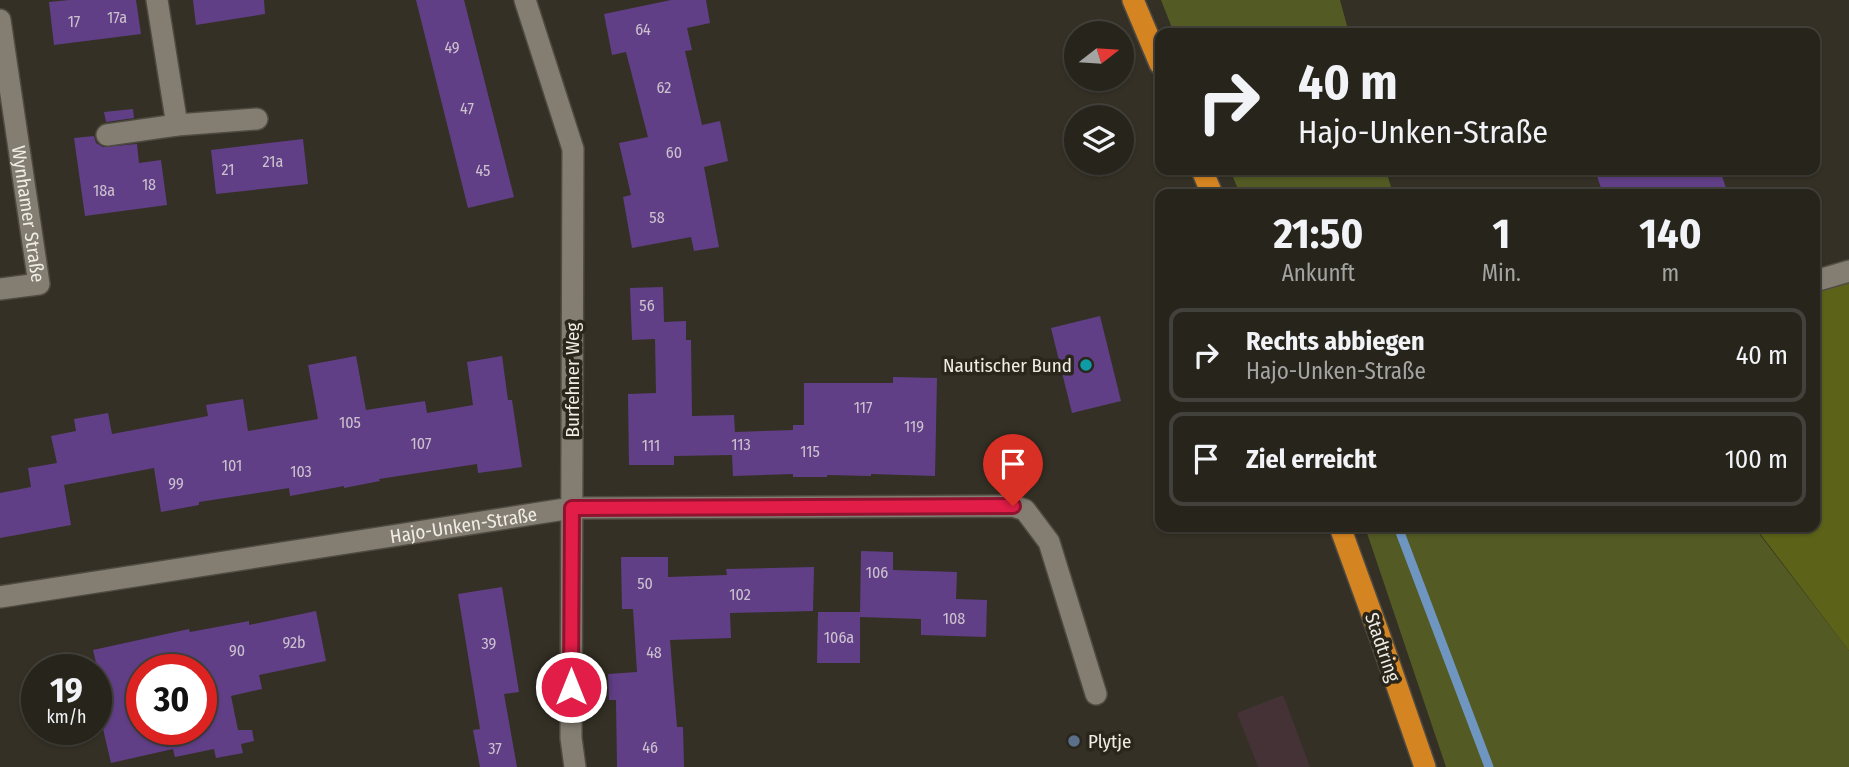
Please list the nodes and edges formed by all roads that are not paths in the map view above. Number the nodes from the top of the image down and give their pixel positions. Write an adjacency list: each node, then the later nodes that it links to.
1 (157, 0): 7 (street)
2 (525, 0): 12 (street, Burfehner Weg)
3 (1133, 0): 5 (highway)
4 (0, 20): 11 (street, Wynhamer Straße)
5 (1155, 52)
6 (257, 119): 7 (street)
7 (177, 125): 8 (street)
8 (107, 135)
9 (1849, 271): 10 (street)
10 (1820, 280)
11 (0, 289)
12 (572, 508): 14 (street, Hajo-Unken-Straße); 15 (street, Hajo-Unken-Straße); 16 (street, Burfehner Weg)
13 (1342, 532): 17 (highway, Stadtring)
14 (0, 597)
15 (1096, 694)
16 (575, 767)
17 (1425, 767)

